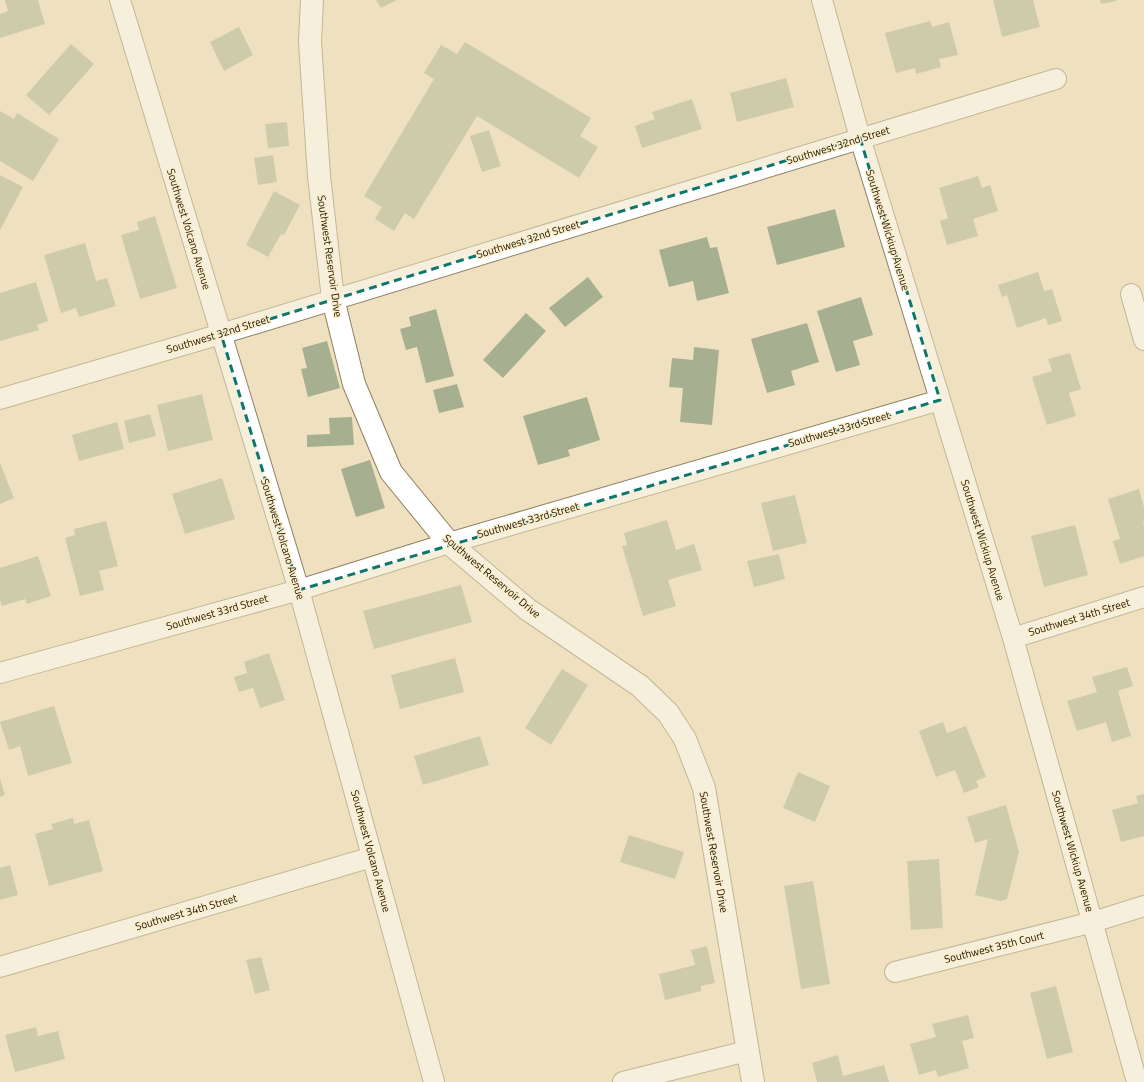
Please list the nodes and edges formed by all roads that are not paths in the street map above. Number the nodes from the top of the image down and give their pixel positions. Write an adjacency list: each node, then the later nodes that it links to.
1 (120, 0): 8 (street, Southwest Volcano Avenue)
2 (312, 0): 7 (street, Southwest Reservoir Drive)
3 (822, 0): 5 (street, Southwest Wickiup Avenue)
4 (1056, 79): 5 (street, Southwest 32nd Street)
5 (860, 138): 7 (street, Southwest 32nd Street); 11 (street, Southwest Wickiup Avenue)
6 (1131, 294): 9 (street)
7 (333, 299): 8 (street, Southwest 32nd Street); 12 (street, Southwest Reservoir Drive)
8 (221, 334): 10 (street, Southwest 32nd Street); 13 (street, Southwest Volcano Avenue)
9 (1144, 340)
10 (0, 399)
11 (940, 400): 12 (street, Southwest 33rd Street); 15 (street, Southwest Wickiup Avenue)
12 (449, 543): 13 (street, Southwest 33rd Street); 22 (street, Southwest Reservoir Drive)
13 (299, 590): 16 (street, Southwest 33rd Street); 17 (street, Southwest Volcano Avenue)
14 (1144, 597): 15 (street, Southwest 34th Street)
15 (1013, 638): 19 (street, Southwest Wickiup Avenue)
16 (0, 673)
17 (372, 857): 20 (street, Southwest 34th Street); 23 (street, Southwest Volcano Avenue)
18 (1144, 906): 19 (street, Southwest 35th Court)
19 (1093, 922): 21 (street, Southwest 35th Court); 26 (street, Southwest Wickiup Avenue)
20 (0, 967)
21 (895, 972)
22 (747, 1051): 24 (street); 25 (street, Southwest Reservoir Drive)
23 (434, 1082)
24 (623, 1082)
25 (753, 1082)
26 (1137, 1082)

